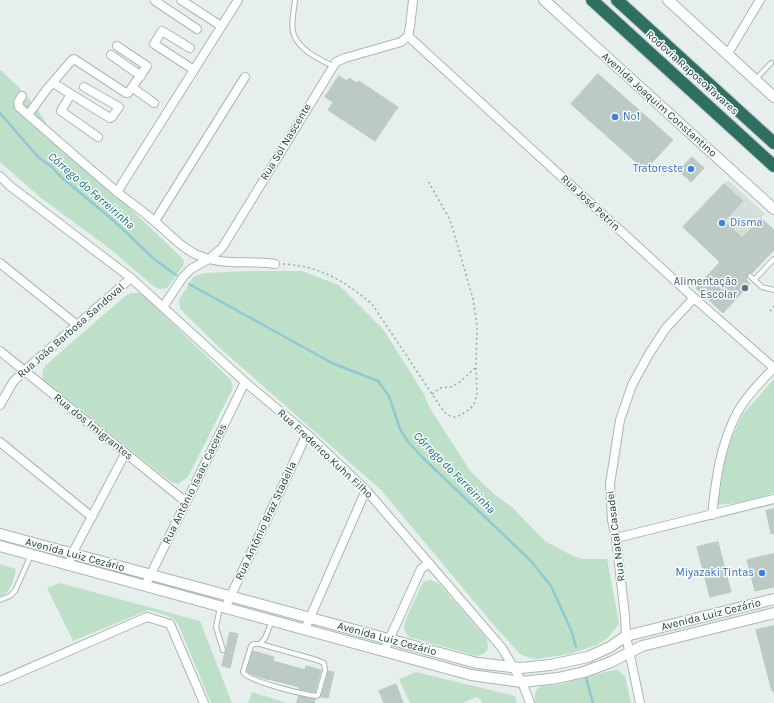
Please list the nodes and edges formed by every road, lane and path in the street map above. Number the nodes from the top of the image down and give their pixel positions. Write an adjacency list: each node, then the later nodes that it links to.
1 (156, 0): 12 (street)
2 (181, 0): 11 (street)
3 (238, 0): 11 (street)
4 (295, 0): 19 (lane)
5 (412, 0): 13 (street)
6 (544, 0): 38 (street, Avenida Joaquim Constantino)
7 (592, 0): 34 (highway, Rodovia Raposo Tavares)
8 (617, 0): 33 (highway, Rodovia Raposo Tavares)
9 (668, 0): 16 (street)
10 (760, 0): 16 (street)
11 (221, 26): 20 (street)
12 (197, 29)
13 (408, 36): 19 (street, Rua Sol Nascente); 48 (street, Rua José Petrin)
14 (117, 46): 21 (street)
15 (190, 48): 20 (street)
16 (727, 55): 23 (street)
17 (112, 56): 21 (street)
18 (771, 63): 23 (lane)
19 (333, 66): 40 (street, Rua Sol Nascente)
20 (194, 70): 37 (street)
21 (141, 76): 26 (street)
22 (245, 77): 39 (street)
23 (755, 80): 29 (street)
24 (53, 83): 26 (street); 27 (street); 31 (street)
25 (84, 87): 27 (street)
26 (133, 88): 30 (street)
27 (72, 94): 32 (street)
28 (22, 96): 31 (street)
29 (774, 97)
30 (154, 103)
31 (28, 115): 37 (street)
32 (98, 137)
33 (774, 143)
34 (774, 166)
35 (0, 176): 45 (street, Rua Frederico Kuhn Filho)
36 (427, 179): 54 (path)
37 (117, 192): 39 (street)
38 (774, 209)
39 (155, 221): 40 (street)
40 (209, 259): 43 (street); 50 (street, Rua Sol Nascente)
41 (774, 259): 46 (lane)
42 (0, 263): 52 (street)
43 (275, 264): 58 (path)
44 (750, 276): 46 (lane)
45 (131, 278): 50 (street, Rua Frederico Kuhn Filho); 52 (street, Rua João Barbosa Sandoval)
46 (754, 280): 47 (lane)
47 (774, 290)
48 (694, 298): 55 (street, Rua José Petrin); 69 (street, Rua Natal Casadei)
49 (774, 306): 51 (path)
50 (163, 307): 57 (street, Rua Frederico Kuhn Filho)
51 (770, 311)
52 (77, 325): 56 (street, Rua João Barbosa Sandoval)
53 (0, 351): 56 (street, Rua dos Imigrantes)
54 (476, 367): 58 (path); 58 (path)
55 (774, 368): 66 (street)
56 (24, 371): 59 (street, Rua João Barbosa Sandoval); 62 (street, Rua dos Imigrantes)
57 (245, 382): 60 (street, Rua Frederico Kuhn Filho); 65 (street, Rua Antônio Isaac Caceres)
58 (432, 394)
59 (0, 405)
60 (307, 434): 63 (street, Rua Frederico Kuhn Filho); 77 (street, Rua Antônio Braz Stadella)
61 (0, 442): 67 (street)
62 (125, 454): 65 (street, Rua dos Imigrantes); 67 (street)
63 (366, 490): 73 (street, Rua Frederico Kuhn Filho); 83 (street)
64 (774, 499): 66 (street)
65 (186, 502): 75 (street, Rua Antônio Isaac Caceres)
66 (712, 514): 69 (street)
67 (92, 517): 71 (street)
68 (0, 534): 71 (street, Avenida Luiz Cezário)
69 (616, 538): 86 (street, Rua Natal Casadei)
70 (0, 546): 72 (street, Avenida Luiz Cezário)
71 (72, 554): 74 (street); 75 (street, Avenida Luiz Cezário)
72 (31, 555): 74 (street, Avenida Luiz Cezário); 79 (lane)
73 (429, 563): 87 (street); 92 (street, Rua Frederico Kuhn Filho)
74 (69, 565): 76 (street, Avenida Luiz Cezário)
75 (150, 575): 76 (street, Rua Antônio Isaac Caceres); 77 (street, Avenida Luiz Cezário)
76 (145, 586): 81 (street, Avenida Luiz Cezário)
77 (230, 596): 80 (street, Avenida Luiz Cezário); 81 (street, Rua Antônio Braz Stadella)
78 (774, 599): 86 (street, Avenida Luiz Cezário)
79 (0, 600)
80 (268, 606): 83 (street, Avenida Luiz Cezário); 84 (street)
81 (223, 607): 84 (street, Avenida Luiz Cezário); 89 (lane)
82 (774, 613): 91 (street, Avenida Luiz Cezário)
83 (310, 618): 85 (street); 87 (street, Avenida Luiz Cezário)
84 (268, 619): 85 (street, Avenida Luiz Cezário); 88 (lane)
85 (305, 629): 90 (street, Avenida Luiz Cezário)
86 (626, 636): 91 (street, Rua Natal Casadei); 92 (street, Avenida Luiz Cezário)
87 (389, 640): 90 (street); 92 (street, Avenida Luiz Cezário)
88 (260, 644): 88 (lane)
89 (223, 650)
90 (384, 651): 94 (street, Avenida Luiz Cezário)
91 (630, 652): 94 (street, Avenida Luiz Cezário); 97 (street, Rua Natal Casadei)
92 (514, 667): 94 (street, Rua Frederico Kuhn Filho)
93 (0, 681): 95 (street)
94 (522, 682): 96 (street, Rua Frederico Kuhn Filho)
95 (204, 703)
96 (530, 703)
97 (640, 703)

